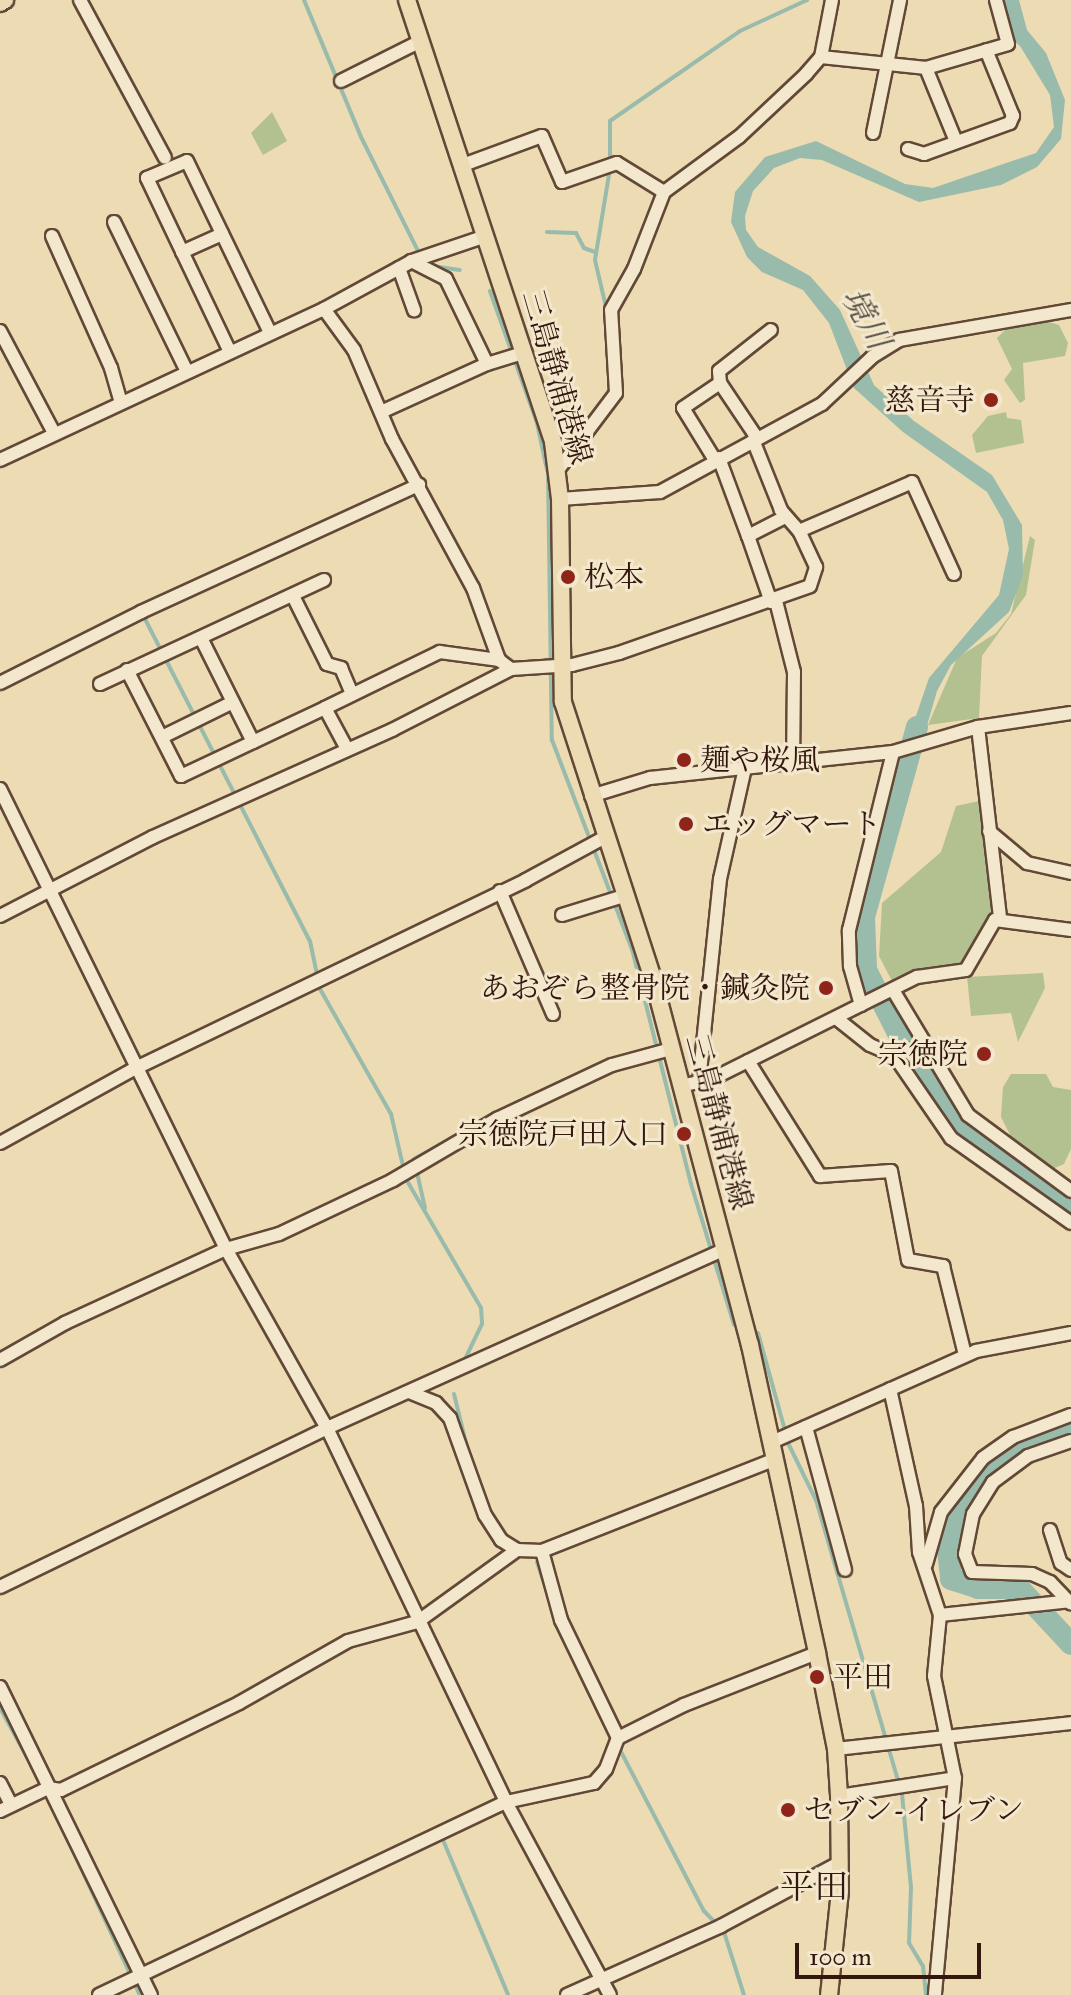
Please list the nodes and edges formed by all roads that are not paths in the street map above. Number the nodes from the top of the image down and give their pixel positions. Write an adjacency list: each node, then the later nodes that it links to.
1 (5, 0): 7 (main road)
2 (80, 0): 17 (street)
3 (407, 0): 8 (main road, 三島静浦港線)
4 (832, 0): 10 (street)
5 (900, 0): 11 (street)
6 (996, 0): 9 (street)
7 (0, 3)
8 (421, 41): 13 (street); 18 (main road, 三島静浦港線)
9 (986, 50): 12 (street); 15 (street)
10 (821, 57): 11 (street); 19 (street)
11 (886, 66): 12 (street); 14 (street)
12 (926, 68): 15 (street)
13 (341, 81)
14 (873, 133)
15 (955, 139): 16 (street)
16 (908, 149)
17 (165, 158)
18 (463, 165): 19 (street); 23 (main road, 三島静浦港線)
19 (664, 192): 43 (street)
20 (114, 222): 35 (street)
21 (222, 234): 24 (street); 24 (street); 31 (street)
22 (52, 236): 37 (street)
23 (486, 236): 25 (street); 33 (main road, 三島静浦港線)
24 (182, 252): 32 (street)
25 (405, 264): 26 (street); 27 (street); 34 (street)
26 (324, 309): 31 (street); 38 (street)
27 (414, 310)
28 (1071, 310): 40 (street)
29 (771, 330): 36 (street)
30 (0, 331): 39 (street)
31 (270, 333): 32 (street)
32 (230, 352): 35 (street)
33 (524, 353): 34 (street); 43 (main road, 三島静浦港線)
34 (487, 364): 38 (street)
35 (187, 372): 37 (street)
36 (720, 383): 40 (street); 41 (street)
37 (121, 402): 39 (street)
38 (381, 412): 44 (street)
39 (54, 433): 42 (street)
40 (755, 439): 41 (street); 46 (street)
41 (717, 459): 45 (street); 48 (street)
42 (0, 460)
43 (558, 470): 45 (main road, 三島静浦港線)
44 (419, 485): 54 (street); 58 (street)
45 (560, 499): 55 (main road, 三島静浦港線)
46 (785, 517): 47 (street); 48 (street)
47 (799, 531): 49 (street); 52 (street)
48 (748, 536): 52 (street)
49 (954, 574)
50 (324, 580): 51 (street)
51 (293, 596): 53 (street); 60 (street)
52 (774, 602): 55 (street); 69 (street)
53 (201, 638): 57 (street); 61 (street)
54 (499, 660): 56 (street); 60 (street)
55 (560, 666): 56 (street); 72 (main road, 三島静浦港線)
56 (511, 669): 67 (street)
57 (127, 670): 59 (street); 65 (street)
58 (0, 683)
59 (100, 684)
60 (352, 694): 62 (street)
61 (233, 702): 65 (street); 66 (street)
62 (325, 708): 66 (street); 67 (street)
63 (1071, 713): 64 (street)
64 (978, 727): 68 (street); 73 (street)
65 (162, 737): 66 (street)
66 (253, 742)
67 (347, 749): 76 (street)
68 (897, 751): 69 (street); 84 (street)
69 (793, 764): 70 (street)
70 (745, 768): 72 (street); 92 (street)
71 (0, 789): 76 (street)
72 (591, 796): 74 (main road, 三島静浦港線)
73 (989, 831): 75 (street); 81 (street)
74 (607, 836): 77 (street); 78 (main road, 三島静浦港線)
75 (1071, 873)
76 (49, 891): 80 (street); 91 (street)
77 (500, 891): 85 (street); 91 (street)
78 (627, 895): 79 (street); 88 (main road, 三島静浦港線)
79 (562, 915)
80 (0, 916)
81 (1000, 918): 82 (street); 83 (street)
82 (1071, 930)
83 (890, 991): 84 (street); 87 (street)
84 (864, 1003): 86 (street)
85 (553, 1014)
86 (836, 1018): 89 (street); 90 (street)
87 (922, 1047): 89 (street); 95 (street)
88 (671, 1049): 93 (main road, 三島静浦港線); 97 (street)
89 (896, 1054): 96 (street)
90 (748, 1061): 92 (street); 100 (street)
91 (136, 1068): 94 (street); 97 (street)
92 (699, 1082): 93 (street)
93 (680, 1086): 98 (main road, 三島静浦港線)
94 (0, 1143)
95 (1071, 1191)
96 (1071, 1223)
97 (226, 1249): 101 (street); 106 (street)
98 (715, 1253): 103 (street); 108 (main road, 三島静浦港線)
99 (1071, 1333): 100 (street)
100 (965, 1355): 102 (street)
101 (0, 1360)
102 (890, 1389): 105 (street); 115 (street)
103 (409, 1392): 106 (street); 111 (street)
104 (1071, 1415): 115 (street)
105 (806, 1427): 108 (street); 113 (street)
106 (327, 1428): 116 (street); 119 (street)
107 (1071, 1441): 117 (street)
108 (772, 1442): 109 (main road, 三島静浦港線)
109 (775, 1459): 112 (street); 120 (main road, 三島静浦港線)
110 (1050, 1530): 114 (street)
111 (517, 1550): 112 (street); 119 (street)
112 (542, 1551): 124 (street)
113 (845, 1570)
114 (1071, 1570)
115 (924, 1575): 118 (street)
116 (0, 1587)
117 (1069, 1602): 118 (street)
118 (940, 1615): 123 (street)
119 (417, 1622): 128 (street); 130 (street)
120 (817, 1653): 124 (street); 125 (main road, 三島静浦港線)
121 (0, 1687): 128 (street)
122 (1071, 1723): 123 (street)
123 (948, 1737): 125 (street); 126 (street)
124 (618, 1738): 130 (street)
125 (836, 1749): 129 (main road, 三島静浦港線)
126 (955, 1778): 129 (street); 140 (street)
127 (0, 1783): 131 (street)
128 (51, 1789): 131 (street); 133 (street)
129 (839, 1796): 132 (main road, 三島静浦港線)
130 (506, 1802): 133 (street); 134 (street)
131 (5, 1808)
132 (841, 1862): 134 (street); 139 (main road, 三島静浦港線)
133 (141, 1975): 135 (street); 136 (street)
134 (603, 1978): 137 (street); 138 (street)
135 (99, 1995)
136 (151, 1995)
137 (567, 1995)
138 (610, 1995)
139 (829, 1995)
140 (935, 1995)

